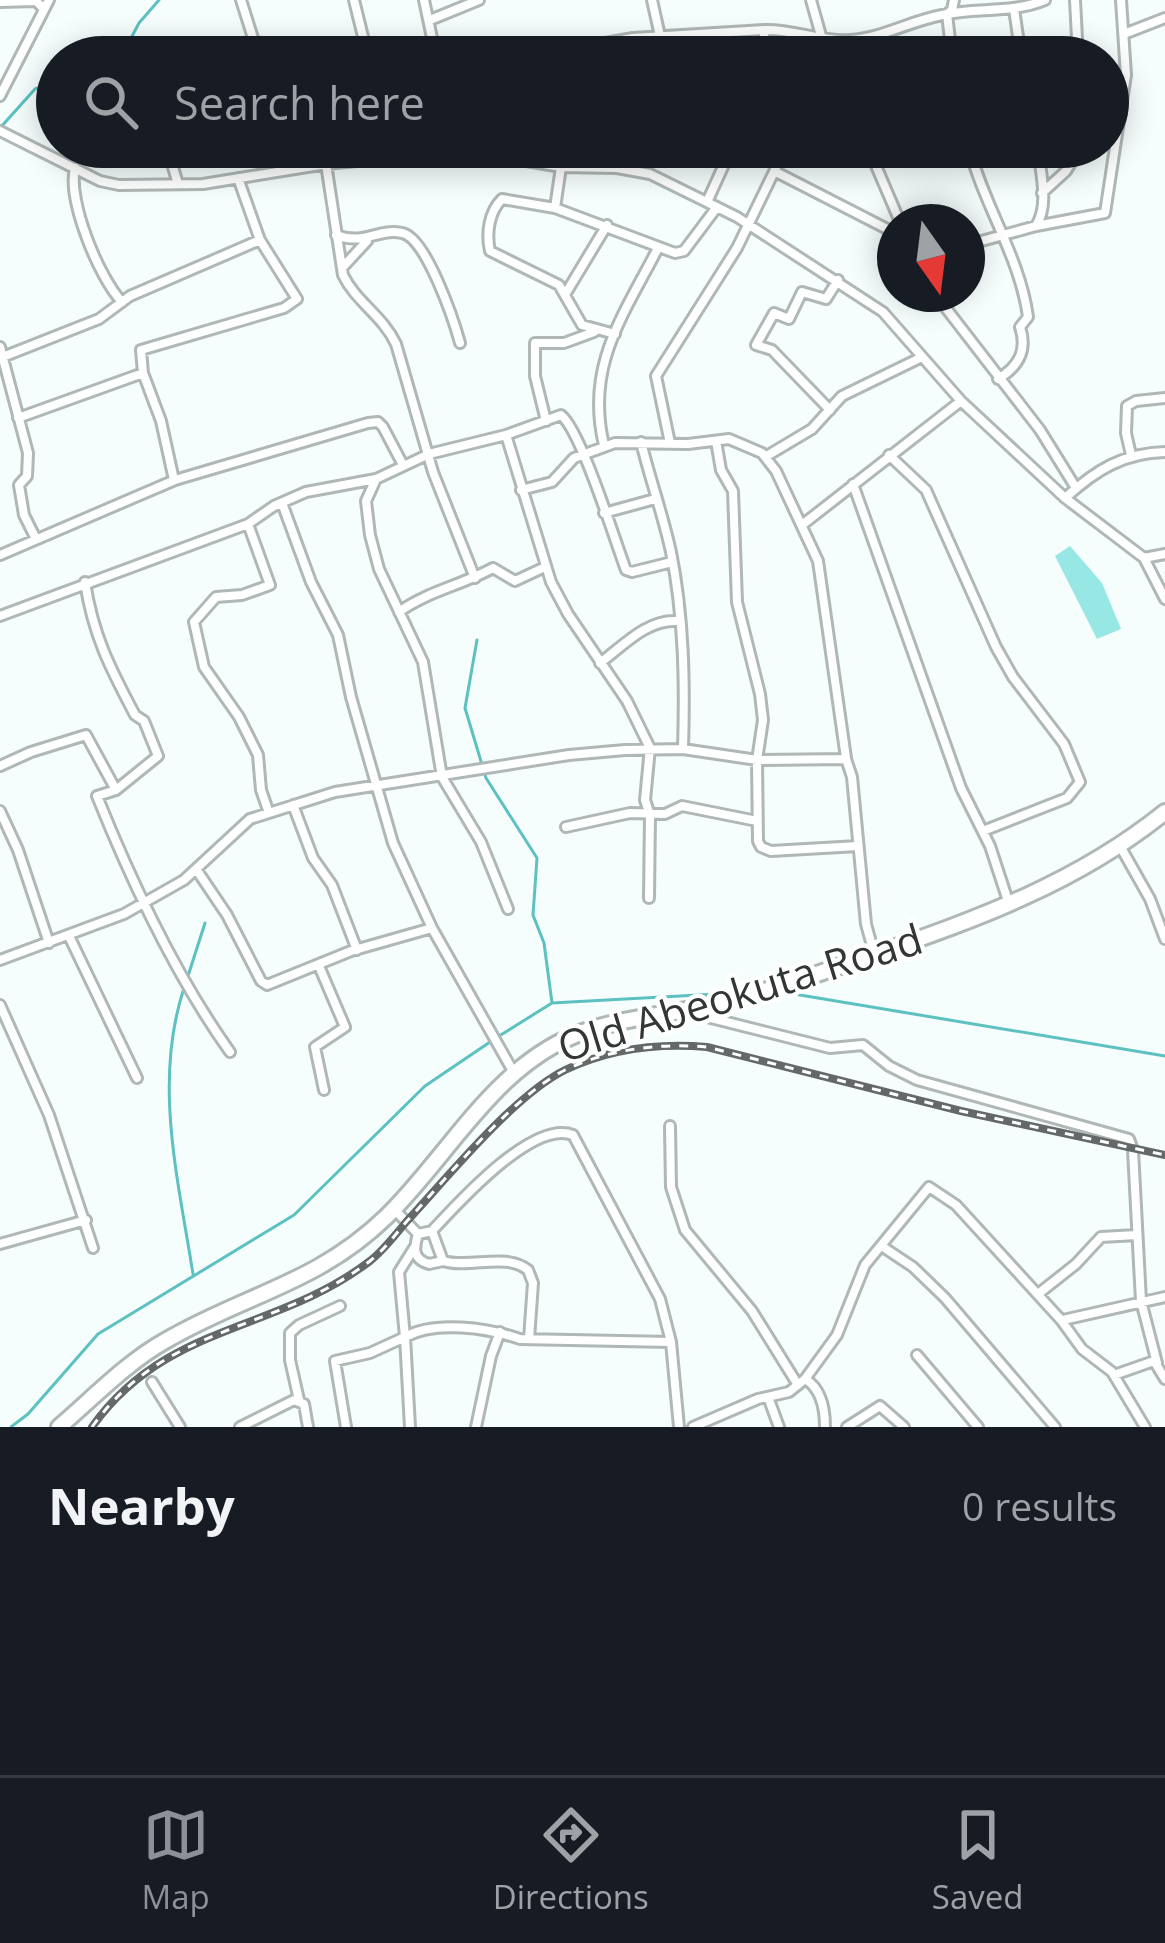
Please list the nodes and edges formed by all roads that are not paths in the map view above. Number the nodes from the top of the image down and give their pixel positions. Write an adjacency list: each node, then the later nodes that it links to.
1 (241, 0): 19 (street)
2 (354, 0): 20 (street)
3 (424, 0): 16 (street)
4 (479, 0): 16 (street)
5 (652, 0): 22 (street)
6 (811, 0): 25 (street)
7 (954, 0): 14 (street)
8 (1045, 0): 13 (street)
9 (1075, 0): 29 (street)
10 (1121, 0): 18 (street)
11 (0, 2): 12 (street)
12 (46, 4): 30 (street)
13 (1014, 9): 14 (street); 28 (street)
14 (946, 14): 26 (street); 27 (street)
15 (1165, 18): 18 (street)
16 (430, 20): 21 (street)
17 (765, 30): 22 (street); 23 (street); 24 (street)
18 (1124, 34)
19 (252, 36)
20 (363, 36)
21 (433, 36)
22 (660, 36)
23 (764, 36)
24 (796, 36)
25 (821, 36)
26 (875, 36)
27 (949, 36)
28 (1018, 36)
29 (1077, 36)
30 (0, 96)
31 (0, 131): 32 (street)
32 (36, 149)
33 (75, 168): 48 (street); 67 (street)
34 (173, 168): 48 (street)
35 (301, 168): 47 (street)
36 (327, 168): 58 (street)
37 (561, 168): 52 (street)
38 (617, 168): 50 (street)
39 (725, 168): 50 (street)
40 (778, 168): 46 (street)
41 (877, 168): 51 (street)
42 (974, 168): 59 (street)
43 (1040, 168): 49 (street)
44 (1068, 168): 49 (street)
45 (1114, 168): 53 (street)
46 (776, 172): 54 (street); 56 (street)
47 (238, 178): 48 (street); 60 (street)
48 (178, 184)
49 (1043, 197): 53 (street); 57 (street)
50 (712, 204): 56 (street); 63 (street)
51 (892, 204)
52 (555, 208): 55 (street); 66 (street)
53 (1062, 221): 57 (street)
54 (877, 224)
55 (607, 225): 63 (street); 66 (street)
56 (749, 225): 65 (street); 84 (street)
57 (1036, 226): 59 (street)
58 (335, 235): 61 (street); 64 (street)
59 (1004, 237): 62 (street); 75 (street)
60 (260, 240): 67 (street); 74 (street)
61 (368, 240): 64 (street); 71 (street)
62 (985, 241)
63 (658, 248): 70 (street)
64 (342, 268): 88 (street)
65 (838, 280): 73 (street); 78 (street)
66 (566, 293): 69 (street)
67 (122, 302): 72 (street)
68 (948, 312): 75 (street)
69 (596, 332): 70 (street); 80 (street)
70 (615, 334): 85 (street)
71 (460, 343)
72 (1, 354): 79 (street)
73 (920, 358): 77 (street); 78 (street)
74 (143, 374): 79 (street); 94 (street)
75 (998, 379): 96 (street)
76 (1165, 398): 90 (street)
77 (961, 401): 89 (street); 98 (street)
78 (830, 410): 91 (street)
79 (18, 418): 104 (street)
80 (546, 421): 81 (street); 86 (street)
81 (506, 435): 88 (street); 97 (street)
82 (716, 440): 84 (street); 91 (street); 120 (street)
83 (641, 442): 84 (street); 85 (street); 99 (street)
84 (670, 443)
85 (604, 445): 86 (street)
86 (585, 452): 97 (street); 101 (street)
87 (1165, 452): 90 (street)
88 (429, 454): 92 (street); 110 (street)
89 (889, 455): 95 (street); 132 (street)
90 (1132, 455): 96 (street)
91 (765, 457): 103 (street)
92 (403, 465): 93 (street); 94 (street)
93 (376, 479): 100 (street); 113 (street)
94 (175, 480): 104 (street)
95 (853, 484): 103 (street); 132 (street)
96 (1076, 488): 98 (street)
97 (521, 490): 109 (street)
98 (1065, 498): 107 (street)
99 (655, 499): 101 (street); 108 (street)
100 (282, 502): 102 (street); 123 (street)
101 (604, 513): 108 (street)
102 (248, 524): 111 (street); 128 (street)
103 (802, 525): 119 (street)
104 (36, 539): 106 (street)
105 (1165, 554): 107 (street)
106 (0, 555)
107 (1144, 558): 112 (street)
108 (672, 562): 115 (street)
109 (545, 567): 110 (street); 116 (street)
110 (475, 578): 113 (street)
111 (85, 582): 114 (street); 124 (street)
112 (1165, 599)
113 (399, 612): 122 (street)
114 (0, 616)
115 (677, 621): 116 (street); 118 (street)
116 (600, 663): 117 (street)
117 (650, 748): 118 (street); 122 (street); 129 (street)
118 (683, 749): 120 (street)
119 (846, 759): 120 (street); 133 (street)
120 (758, 760): 130 (street)
121 (0, 766): 124 (street)
122 (442, 777): 123 (street); 139 (street)
123 (375, 787): 125 (street); 140 (street)
124 (116, 790): 137 (street)
125 (293, 805): 128 (street); 144 (street)
126 (0, 811): 143 (street)
127 (1165, 812): 134 (highway, Old Abeokuta Road)
128 (269, 813): 135 (street)
129 (650, 815): 130 (street); 131 (street); 136 (street)
130 (758, 821): 133 (street)
131 (566, 826)
132 (983, 831): 138 (street)
133 (858, 846): 145 (street)
134 (1120, 846): 138 (highway, Old Abeokuta Road); 142 (street)
135 (196, 869): 137 (street); 147 (street)
136 (649, 898)
137 (144, 903): 141 (street); 150 (street)
138 (1010, 906): 145 (highway, Old Abeokuta Road)
139 (508, 910)
140 (431, 928): 144 (street); 151 (street)
141 (69, 935): 143 (street); 152 (street)
142 (1165, 939)
143 (49, 944): 146 (street)
144 (357, 950): 147 (street)
145 (874, 954): 149 (highway, Old Abeokuta Road)
146 (0, 960)
147 (319, 966): 153 (street)
148 (0, 1005): 156 (street)
149 (687, 1012): 151 (highway, Old Abeokuta Road); 159 (street)
150 (230, 1052)
151 (514, 1073): 155 (highway, Old Abeokuta Road)
152 (137, 1078)
153 (324, 1090)
154 (670, 1126): 179 (street)
155 (394, 1209): 158 (street); 182 (highway, Old Abeokuta Road)
156 (86, 1220): 160 (street); 162 (street)
157 (432, 1231): 158 (street); 164 (street); 173 (street)
158 (418, 1234): 163 (street)
159 (1137, 1235): 165 (street); 167 (street)
160 (0, 1244)
161 (883, 1247): 165 (street); 179 (street); 196 (street)
162 (93, 1248)
163 (414, 1248): 164 (street); 171 (street)
164 (443, 1261): 172 (street)
165 (1038, 1294): 169 (street)
166 (1165, 1297): 167 (street)
167 (1141, 1301): 169 (street); 175 (street)
168 (340, 1306): 181 (street)
169 (1061, 1320): 176 (street)
170 (500, 1332): 171 (street); 172 (street); 188 (street)
171 (405, 1337): 186 (street); 187 (street)
172 (529, 1339): 173 (street)
173 (670, 1342): 189 (street)
174 (916, 1355): 195 (street)
175 (1156, 1363): 176 (street); 177 (street)
176 (1114, 1375): 197 (street)
177 (1165, 1379)
178 (152, 1382): 183 (street)
179 (801, 1382): 180 (street); 192 (street)
180 (768, 1397): 190 (street); 191 (street)
181 (299, 1400): 184 (street); 185 (street)
182 (59, 1427)
183 (180, 1427)
184 (240, 1427)
185 (308, 1427)
186 (346, 1427)
187 (410, 1427)
188 (476, 1427)
189 (679, 1427)
190 (694, 1427)
191 (778, 1427)
192 (825, 1427)
193 (847, 1427): 194 (street)
194 (904, 1427)
195 (978, 1427)
196 (1054, 1427)
197 (1145, 1427)

